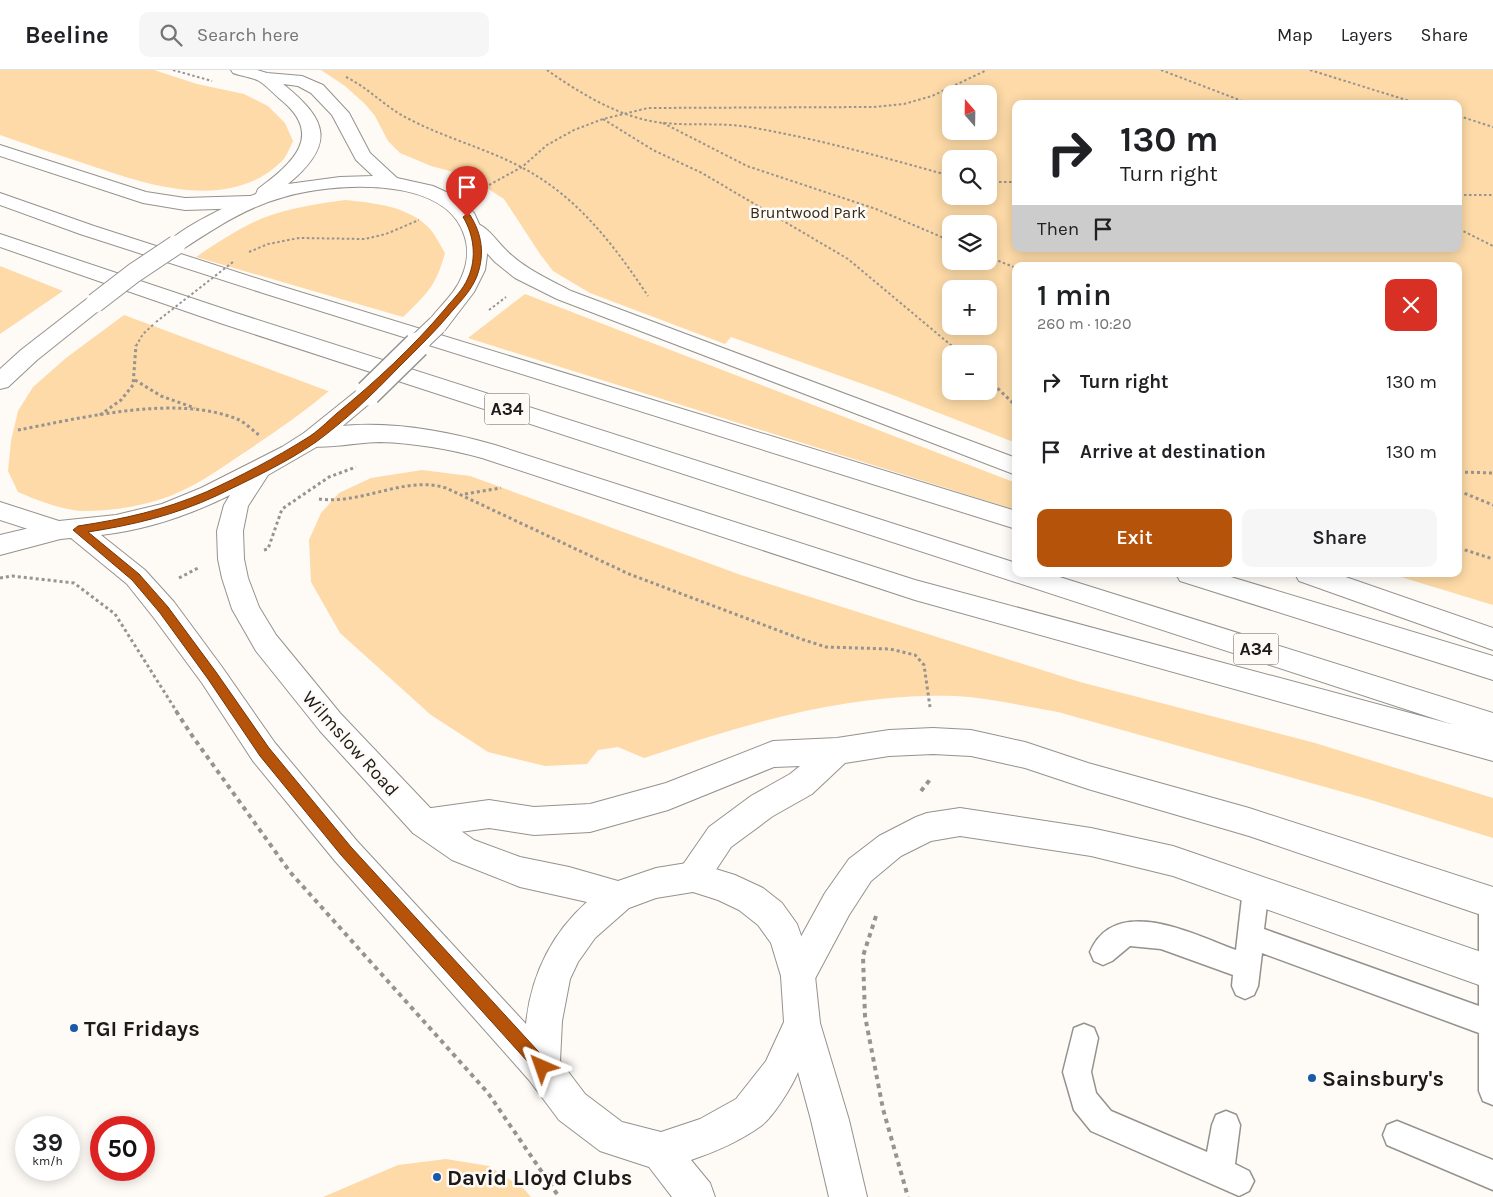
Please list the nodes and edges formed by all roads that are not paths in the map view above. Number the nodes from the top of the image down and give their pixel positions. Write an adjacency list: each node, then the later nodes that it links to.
1 (239, 70): 2 (main road)
2 (266, 78): 4 (main road); 6 (main road)
3 (0, 150): 6 (main road)
4 (390, 182): 6 (main road); 7 (main road)
5 (0, 198): 14 (main road, A34)
6 (253, 200): 9 (main road, bridge)
7 (475, 229): 10 (main road, bridge); 11 (main road)
8 (0, 240): 17 (main road, A34)
9 (0, 382)
10 (312, 440): 12 (main road); 24 (main road)
11 (1012, 464)
12 (258, 471): 15 (main road); 26 (main road, Wilmslow Road)
13 (0, 510): 15 (main road)
14 (1012, 519)
15 (68, 530): 16 (main road); 38 (main road)
16 (0, 544)
17 (1012, 571)
18 (1030, 577): 23 (main road, A34)
19 (1199, 577): 22 (main road)
20 (1317, 577): 21 (main road)
21 (1493, 639)
22 (1493, 668)
23 (1493, 725)
24 (1493, 748)
25 (837, 751): 26 (main road); 27 (main road); 30 (main road)
26 (424, 823): 29 (main road, Wilmslow Road)
27 (692, 877): 29 (main road); 34 (main road)
28 (1256, 889): 31 (lane); 33 (main road); 34 (main road)
29 (618, 896): 38 (main road)
30 (1492, 903): 33 (lane)
31 (1251, 937): 32 (lane); 36 (lane)
32 (1102, 952)
33 (1492, 972): 36 (lane)
34 (798, 976): 35 (main road)
35 (802, 1023): 42 (main road); 45 (main road)
36 (1492, 1024): 39 (lane)
37 (1084, 1038): 40 (lane)
38 (542, 1067): 42 (main road)
39 (1493, 1091)
40 (1226, 1124)
41 (1397, 1135): 43 (lane)
42 (662, 1151): 44 (main road)
43 (1493, 1175)
44 (696, 1197)
45 (848, 1197)

